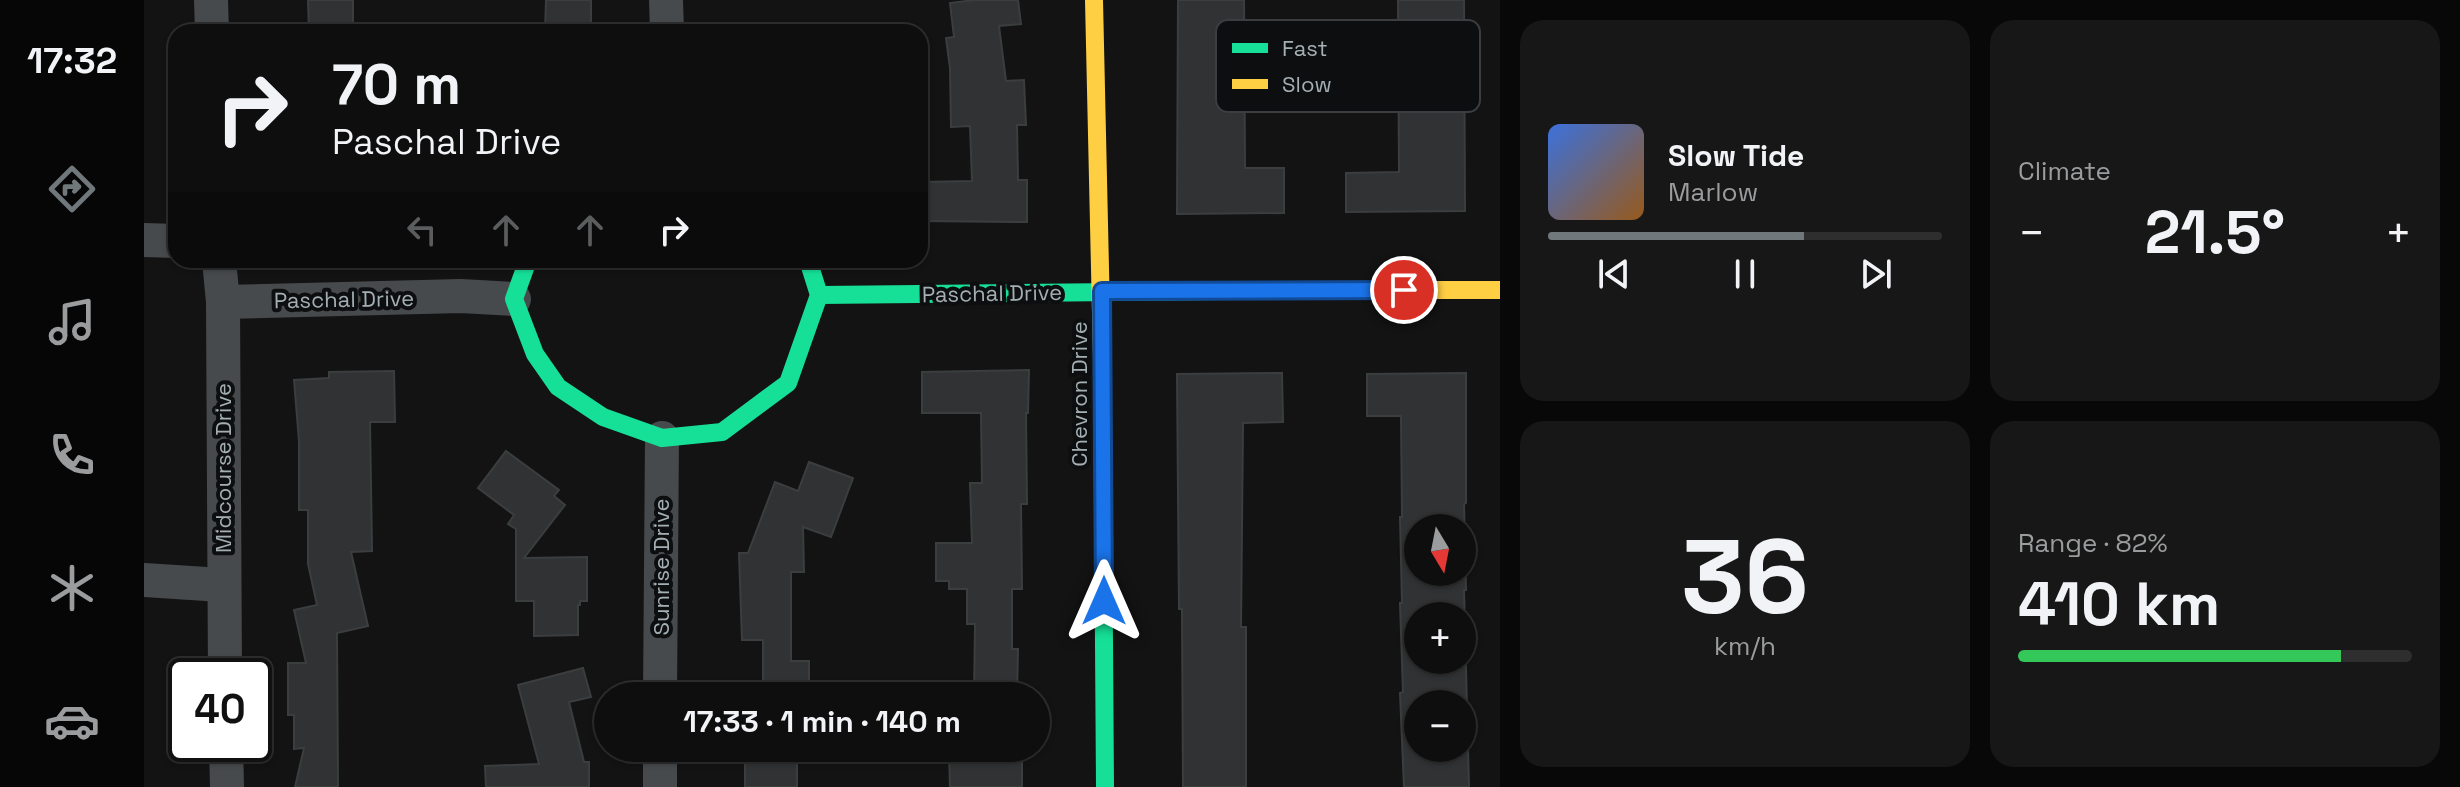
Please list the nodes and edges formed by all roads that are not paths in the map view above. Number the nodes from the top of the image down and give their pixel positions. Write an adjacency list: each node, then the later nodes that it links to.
1 (211, 0): 4 (street)
2 (666, 0): 5 (street)
3 (1094, 0): 12 (street, Chevron Drive)
4 (212, 24)
5 (667, 24)
6 (144, 240): 7 (street)
7 (168, 241)
8 (220, 268): 15 (street, Midcourse Drive)
9 (525, 268): 14 (street)
10 (811, 268): 13 (street)
11 (1500, 290): 12 (street, Paschal Drive)
12 (1102, 291): 13 (street, Paschal Drive); 25 (street, Chevron Drive)
13 (819, 295): 16 (street)
14 (514, 299): 15 (street, Paschal Drive); 16 (street)
15 (223, 302): 18 (street, Midcourse Drive)
16 (662, 438): 20 (street, Sunrise Drive)
17 (144, 580): 18 (street)
18 (222, 585): 19 (street, Midcourse Drive)
19 (224, 658)
20 (660, 682)
21 (226, 762): 23 (street)
22 (660, 762): 24 (street)
23 (227, 787)
24 (660, 787)
25 (1105, 787)

